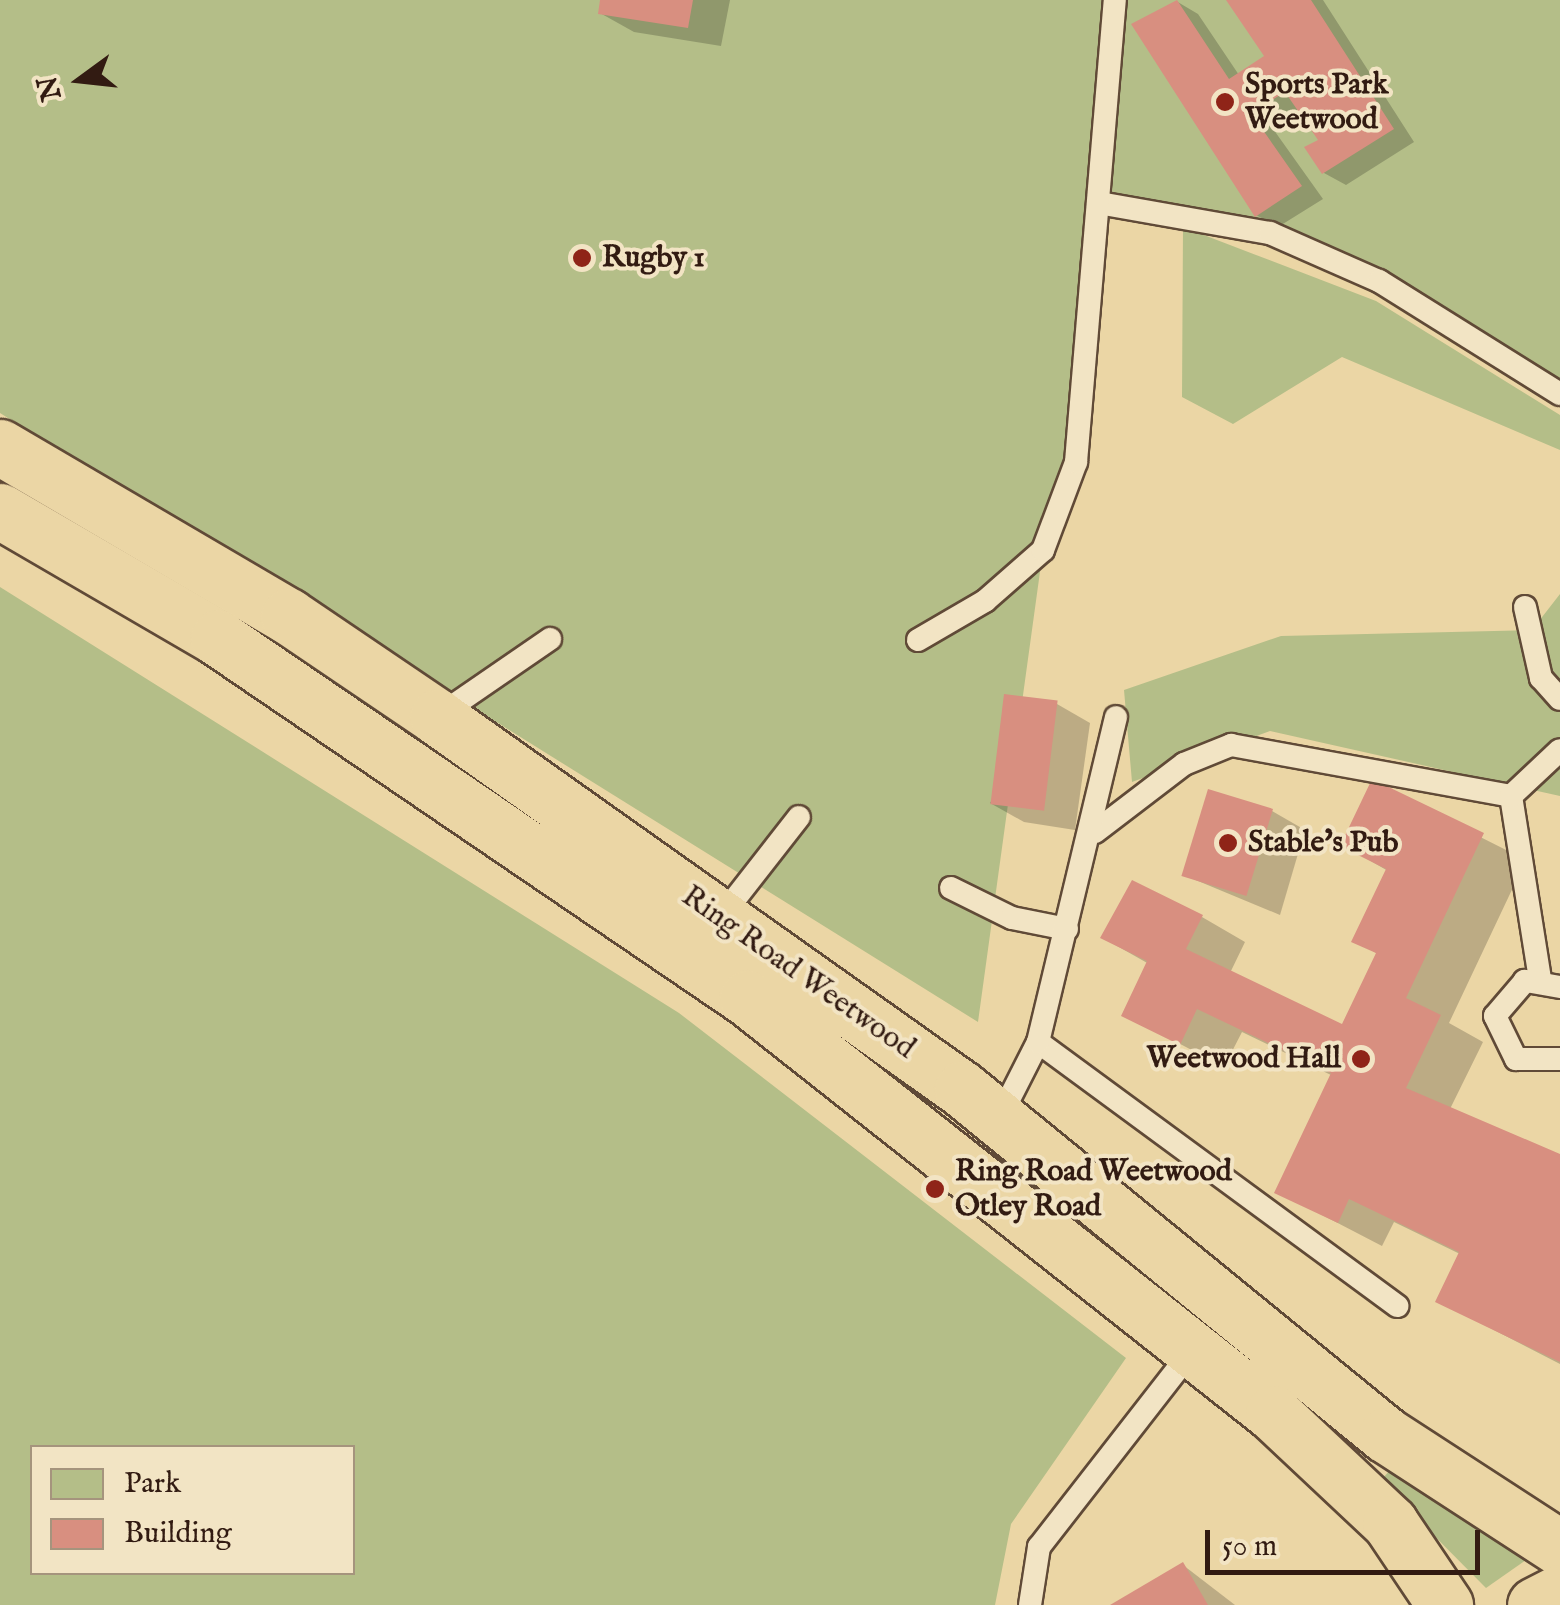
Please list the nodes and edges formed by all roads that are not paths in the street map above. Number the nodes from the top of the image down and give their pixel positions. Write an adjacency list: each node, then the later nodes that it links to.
1 (1115, 0): 2 (lane)
2 (1099, 202): 3 (lane); 8 (lane)
3 (1560, 394)
4 (0, 447): 10 (highway, Ring Road Weetwood)
5 (0, 511): 24 (highway, Ring Road Weetwood)
6 (1525, 607): 9 (lane)
7 (550, 639): 10 (lane)
8 (918, 640)
9 (1560, 698)
10 (456, 704): 17 (highway, Ring Road Weetwood)
11 (1116, 717): 15 (lane)
12 (1560, 750): 13 (lane)
13 (1512, 796): 15 (lane); 19 (lane)
14 (800, 817): 17 (lane)
15 (1095, 832): 18 (lane)
16 (951, 888): 18 (lane)
17 (720, 918): 22 (highway, Ring Road Weetwood)
18 (1068, 929): 20 (lane)
19 (1550, 983): 21 (lane)
20 (1038, 1042): 22 (lane); 23 (lane)
21 (1560, 1059)
22 (998, 1121): 25 (highway, Ring Road Weetwood)
23 (1397, 1306)
24 (1193, 1349): 27 (lane); 28 (highway, Ring Road Weetwood)
25 (1560, 1548)
26 (1560, 1592): 29 (highway)
27 (1030, 1605)
28 (1446, 1605)
29 (1535, 1605)

